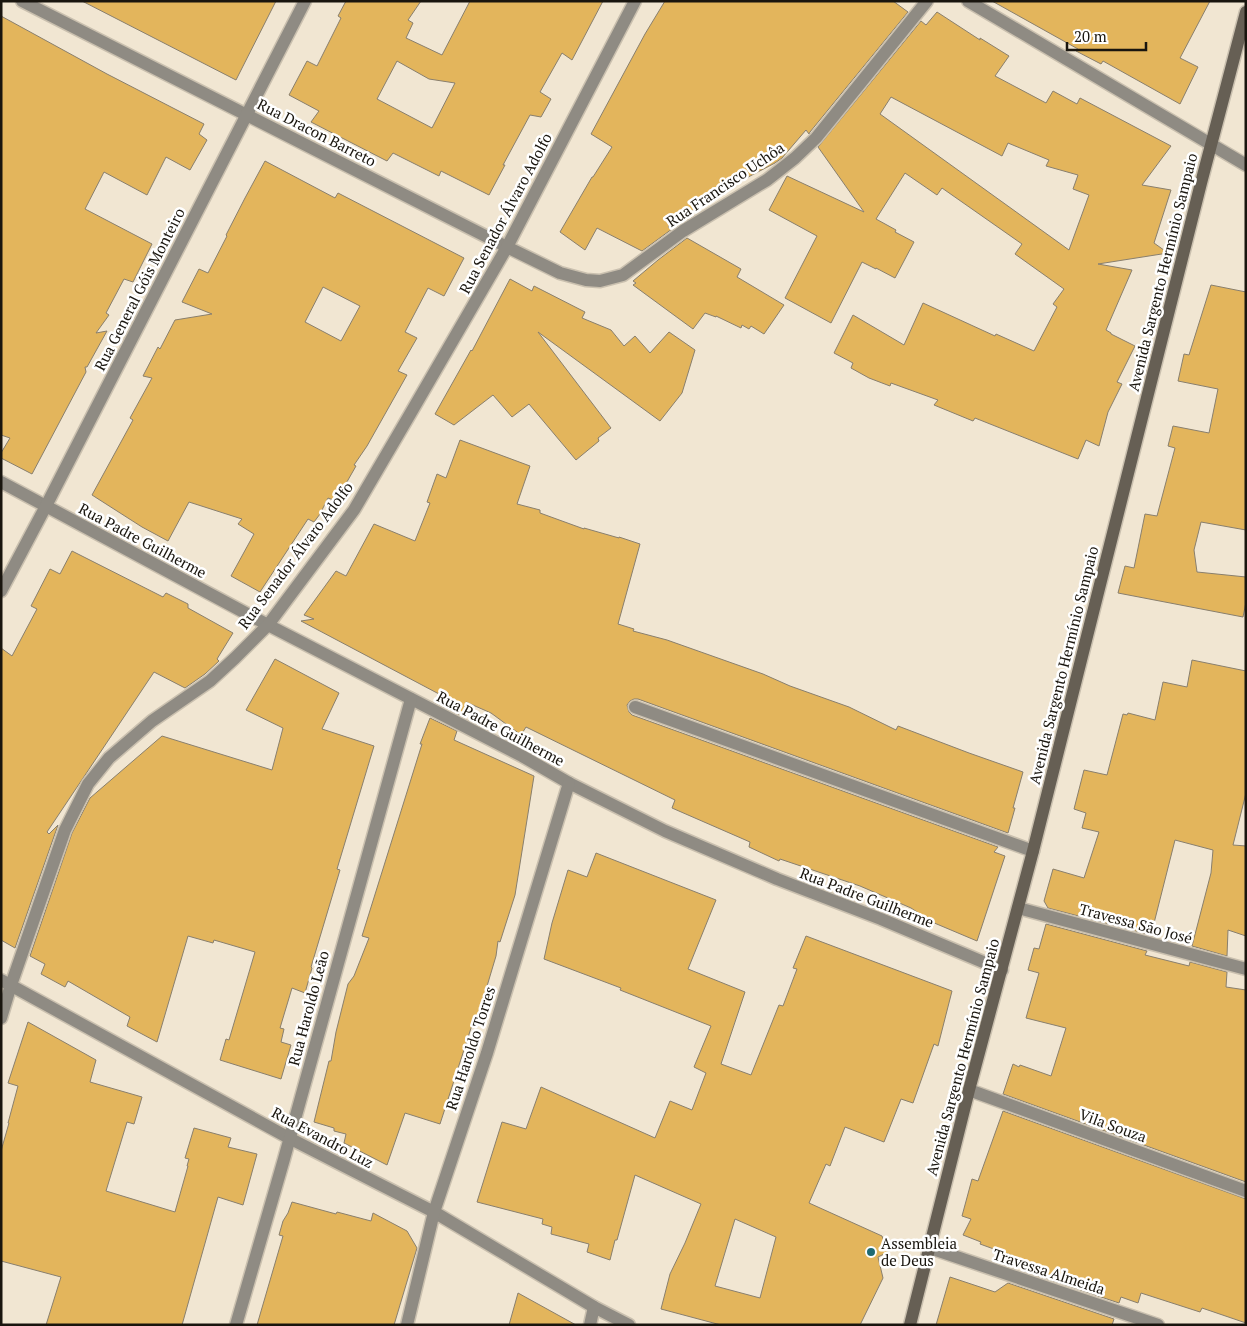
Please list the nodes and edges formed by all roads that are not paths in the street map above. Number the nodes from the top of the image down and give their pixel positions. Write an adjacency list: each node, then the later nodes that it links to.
1 (22, 1): 7 (street, Rua Dracon Barreto)
2 (305, 1): 7 (street, Rua General Góis Monteiro)
3 (635, 1): 10 (street, Rua Senador Álvaro Adolfo)
4 (928, 1): 11 (street, Rua Francisco Uchôa)
5 (968, 1): 8 (street)
6 (1246, 12): 8 (main road, Avenida Sargento Hermínio Sampaio)
7 (247, 115): 10 (street, Rua Dracon Barreto); 13 (street, Rua General Góis Monteiro)
8 (1210, 146): 9 (street); 19 (main road, Avenida Sargento Hermínio Sampaio)
9 (1246, 165)
10 (507, 247): 11 (street, Rua Dracon Barreto); 15 (street, Rua Senador Álvaro Adolfo)
11 (600, 281)
12 (1, 482): 13 (street, Rua Padre Guilherme)
13 (46, 506): 14 (street, Rua General Góis Monteiro); 15 (street, Rua Padre Guilherme)
14 (1, 591)
15 (268, 625): 16 (street, Rua Padre Guilherme); 23 (street, Rua Senador Álvaro Adolfo)
16 (411, 699): 18 (street, Rua Padre Guilherme); 26 (street, Rua Haroldo Leão)
17 (635, 707): 19 (street)
18 (570, 783): 22 (street, Rua Padre Guilherme); 28 (street, Rua Haroldo Torres)
19 (1033, 851): 20 (main road, Avenida Sargento Hermínio Sampaio)
20 (1018, 908): 21 (street, Travessa São José); 22 (main road, Avenida Sargento Hermínio Sampaio)
21 (1246, 969)
22 (1002, 970): 25 (main road, Avenida Sargento Hermínio Sampaio)
23 (6, 983): 24 (street, Rua Senador Álvaro Adolfo); 26 (street, Rua Evandro Luz)
24 (1, 1018)
25 (969, 1090): 27 (street, Vila Souza); 29 (main road, Avenida Sargento Hermínio Sampaio)
26 (290, 1138): 28 (street, Rua Evandro Luz); 31 (street, Rua Haroldo Leão)
27 (1246, 1191)
28 (434, 1212): 30 (street, Rua Evandro Luz); 32 (street, Rua Haroldo Torres)
29 (930, 1248): 35 (main road, Avenida Sargento Hermínio Sampaio); 36 (street, Travessa Almeida)
30 (594, 1306): 33 (street); 34 (street, Rua Evandro Luz)
31 (236, 1325)
32 (407, 1325)
33 (590, 1325)
34 (629, 1325)
35 (910, 1325)
36 (1158, 1325)

